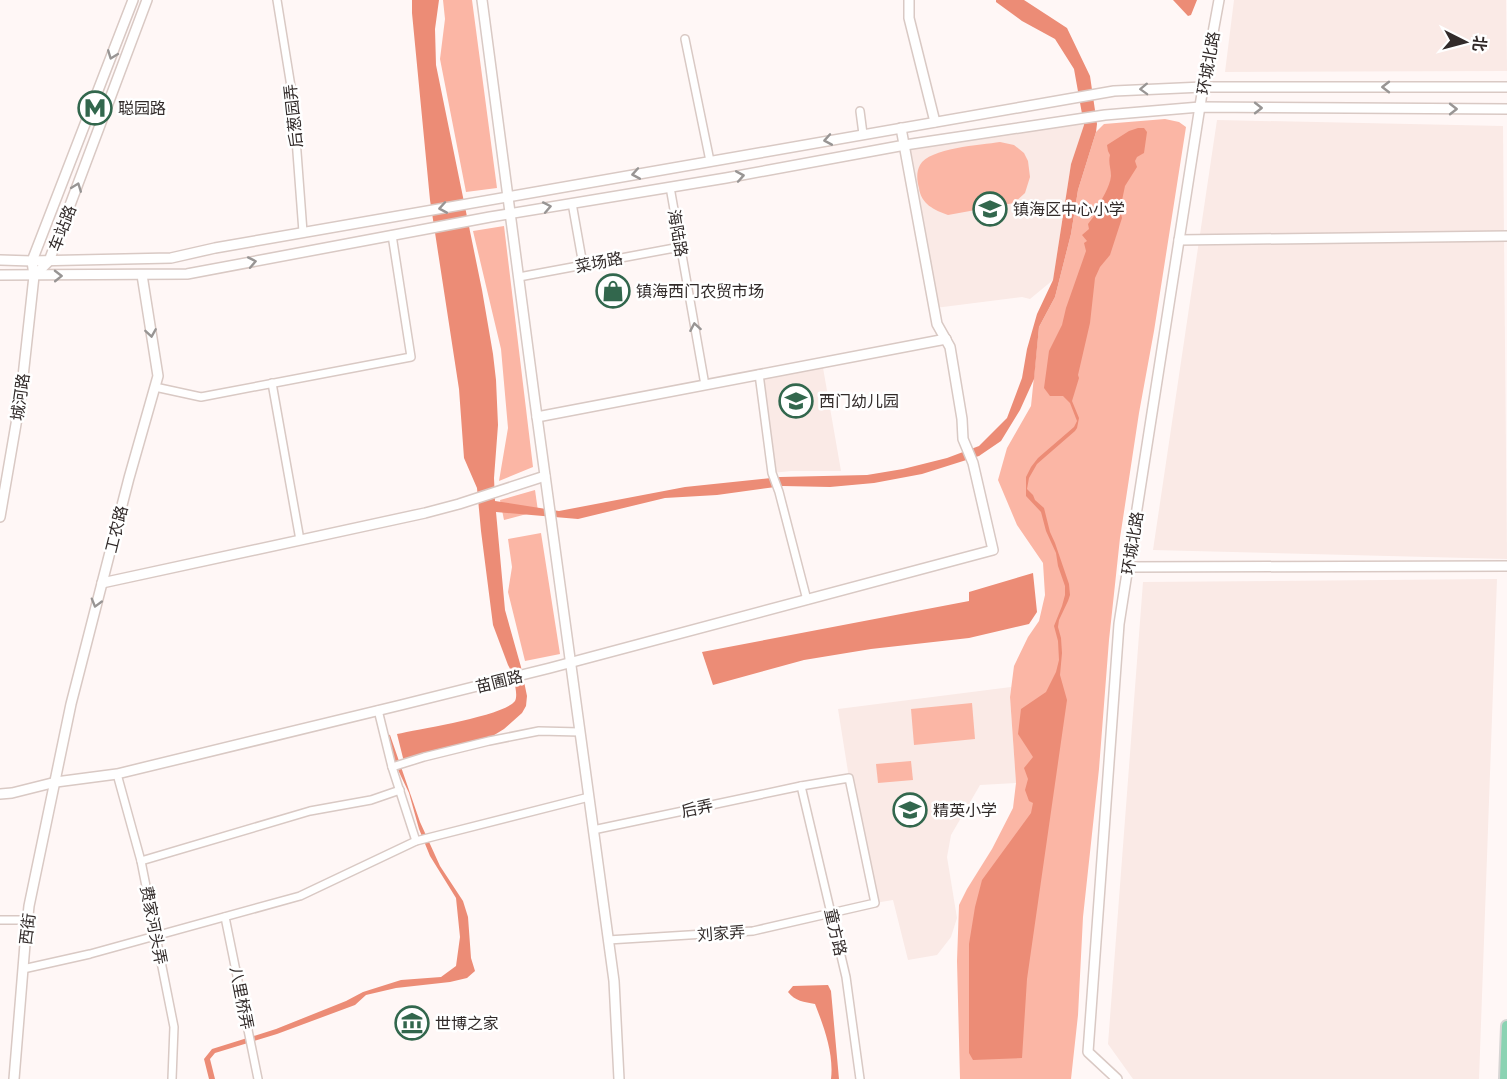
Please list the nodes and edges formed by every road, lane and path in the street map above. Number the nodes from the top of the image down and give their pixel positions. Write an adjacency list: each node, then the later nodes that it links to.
1 (133, 0): 28 (street, 车站路, one-way to 28)
2 (147, 0): 29 (street, 车站路, one-way to 2)
3 (277, 0): 22 (street, 后葱园弄)
4 (482, 0): 19 (street)
5 (909, 0): 13 (street)
6 (1219, 0): 8 (street, 环城北路)
7 (685, 39): 17 (street)
8 (1203, 87): 9 (street, one-way to 8); 10 (street, 环城北路); 13 (street, one-way to 13)
9 (1507, 87)
10 (1200, 108): 11 (street, one-way to 11); 16 (street); 25 (street, 环城北路)
11 (1507, 109)
12 (860, 111): 15 (street)
13 (934, 122): 14 (street)
14 (901, 128): 15 (street); 16 (street)
15 (863, 134): 17 (street, one-way to 17)
16 (905, 145): 18 (street, one-way to 16); 35 (street)
17 (710, 161): 19 (street, one-way to 19)
18 (670, 187): 20 (street); 26 (street, 海陆路)
19 (508, 196): 21 (street); 22 (street, one-way to 22)
20 (572, 202): 21 (street, one-way to 20); 30 (street)
21 (510, 214): 23 (street); 34 (street)
22 (303, 232): 29 (street)
23 (392, 235): 31 (street, one-way to 23); 37 (street)
24 (1507, 236): 25 (street)
25 (1179, 240): 45 (street, 环城北路)
26 (680, 247): 30 (street, 菜场路); 38 (street, 海陆路, one-way to 26)
27 (0, 260): 28 (street)
28 (32, 261): 29 (street); 33 (street, 车站路)
29 (49, 261): 33 (street, 车站路)
30 (583, 265): 34 (street, 菜场路)
31 (142, 275): 33 (street, one-way to 31); 39 (street, 工农路, one-way to 39)
32 (0, 276): 33 (street)
33 (34, 276): 42 (street, 城河路)
34 (519, 278): 40 (street)
35 (946, 339): 36 (street); 47 (street, 苗圃路)
36 (759, 374): 38 (street); 47 (street)
37 (272, 383): 39 (street); 43 (street)
38 (705, 385): 40 (street)
39 (154, 387): 46 (street, 工农路)
40 (537, 417): 41 (street)
41 (545, 476): 43 (street); 48 (street)
42 (0, 517)
43 (300, 540): 46 (street)
44 (1507, 566): 45 (street)
45 (1128, 567): 74 (street, 环城北路)
46 (102, 583): 53 (street, 工农路, one-way to 53)
47 (807, 600): 48 (street, 苗圃路)
48 (571, 662): 49 (street, 苗圃路); 50 (street)
49 (378, 710): 51 (street); 52 (street, 苗圃路)
50 (580, 732): 51 (street); 57 (street)
51 (392, 767): 55 (street)
52 (117, 774): 53 (street, 苗圃路); 60 (street, 费家河头弄)
53 (56, 782): 56 (street, 苗圃路); 64 (street, 西街)
54 (801, 786): 58 (street, 后弄); 61 (street, 童方路); 61 (street, 后弄)
55 (400, 790): 59 (street); 60 (street)
56 (0, 794)
57 (589, 797): 58 (street); 59 (street)
58 (593, 830): 66 (street)
59 (416, 841): 62 (street)
60 (141, 861): 65 (street, 费家河头弄)
61 (831, 914): 66 (street, 刘家弄); 73 (street, 童方路)
62 (225, 917): 65 (street); 71 (street, 八里桥弄)
63 (0, 920): 64 (street)
64 (27, 920): 67 (street, 西街)
65 (156, 936): 67 (street); 70 (street, 费家河头弄)
66 (608, 940): 72 (street)
67 (23, 969): 69 (street, 西街)
68 (1507, 1026): 75 (main road)
69 (14, 1079)
70 (172, 1079)
71 (258, 1079)
72 (620, 1079)
73 (860, 1079)
74 (1117, 1079)
75 (1505, 1079)

